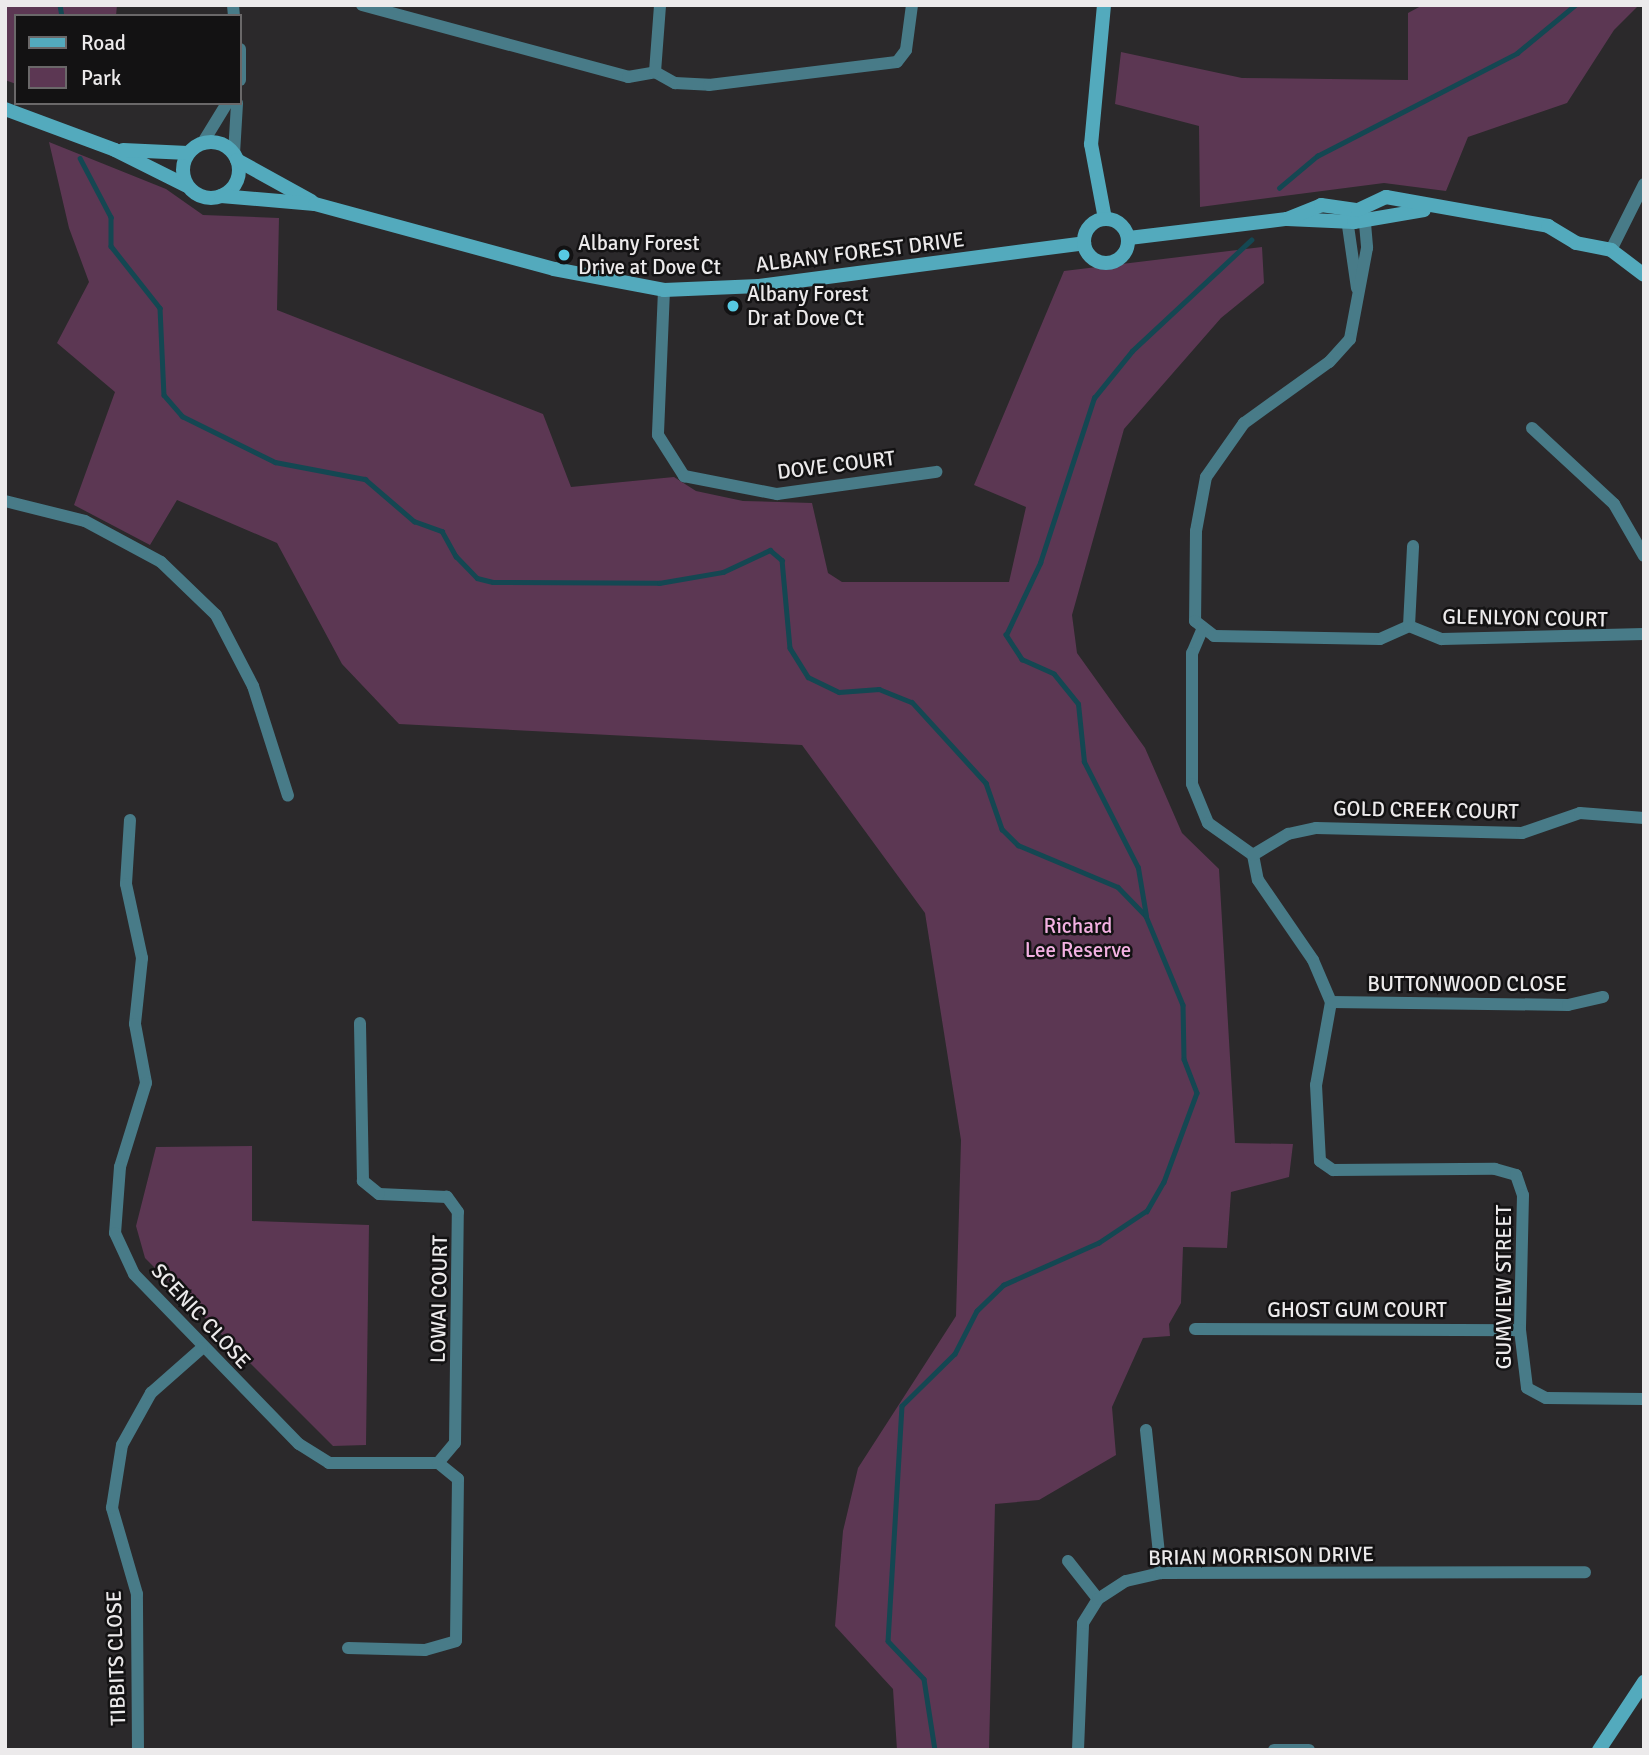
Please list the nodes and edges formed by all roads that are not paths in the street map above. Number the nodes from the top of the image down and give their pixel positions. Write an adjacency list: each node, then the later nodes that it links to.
1 (362, 5): 5 (street)
2 (660, 5): 5 (street)
3 (912, 5): 5 (street)
4 (1104, 5): 19 (street)
5 (655, 72)
6 (226, 105): 9 (street)
7 (237, 105): 12 (street)
8 (5, 109): 10 (street)
9 (202, 144): 11 (street); 12 (street)
10 (116, 150): 11 (street); 14 (street)
11 (188, 153): 14 (street)
12 (235, 157): 15 (street); 16 (street, ALBANY FOREST DRIVE)
13 (1644, 184): 22 (street)
14 (187, 186): 15 (street)
15 (220, 196): 16 (street, ALBANY FOREST DRIVE)
16 (315, 204): 24 (street, ALBANY FOREST DRIVE)
17 (1365, 214): 18 (street); 22 (street); 25 (street)
18 (1346, 216): 20 (street); 25 (street)
19 (1105, 219): 20 (street); 21 (street)
20 (1129, 238): 21 (street)
21 (1084, 243): 24 (street, ALBANY FOREST DRIVE)
22 (1611, 250): 23 (street)
23 (1644, 275)
24 (664, 290): 27 (street, DOVE COURT)
25 (1359, 302): 32 (street)
26 (1532, 428): 30 (street)
27 (936, 472)
28 (6, 502): 34 (street)
29 (1413, 546): 31 (street)
30 (1644, 555)
31 (1409, 626): 32 (street); 33 (street, GLENLYON COURT)
32 (1202, 630): 37 (street)
33 (1644, 634)
34 (288, 796)
35 (1644, 818): 37 (street, GOLD CREEK COURT)
36 (130, 820): 43 (street, SCENIC CLOSE)
37 (1253, 855): 39 (street)
38 (1603, 998): 39 (street, BUTTONWOOD CLOSE)
39 (1331, 1002): 42 (street, GUMVIEW STREET)
40 (360, 1023): 46 (street, LOWAI COURT)
41 (1195, 1329): 42 (street, GHOST GUM COURT)
42 (1520, 1330): 44 (street, GUMVIEW STREET)
43 (202, 1348): 46 (street, SCENIC CLOSE); 53 (street, TIBBITS CLOSE)
44 (1644, 1399)
45 (1146, 1430): 49 (street)
46 (438, 1463): 51 (street)
47 (1068, 1561): 50 (street)
48 (1585, 1572): 49 (street, BRIAN MORRISON DRIVE)
49 (1161, 1573): 50 (street, BRIAN MORRISON DRIVE)
50 (1098, 1600): 54 (street)
51 (348, 1648)
52 (1644, 1682): 57 (street)
53 (138, 1750)
54 (1078, 1750)
55 (1274, 1750): 56 (street)
56 (1309, 1750)
57 (1599, 1750)

